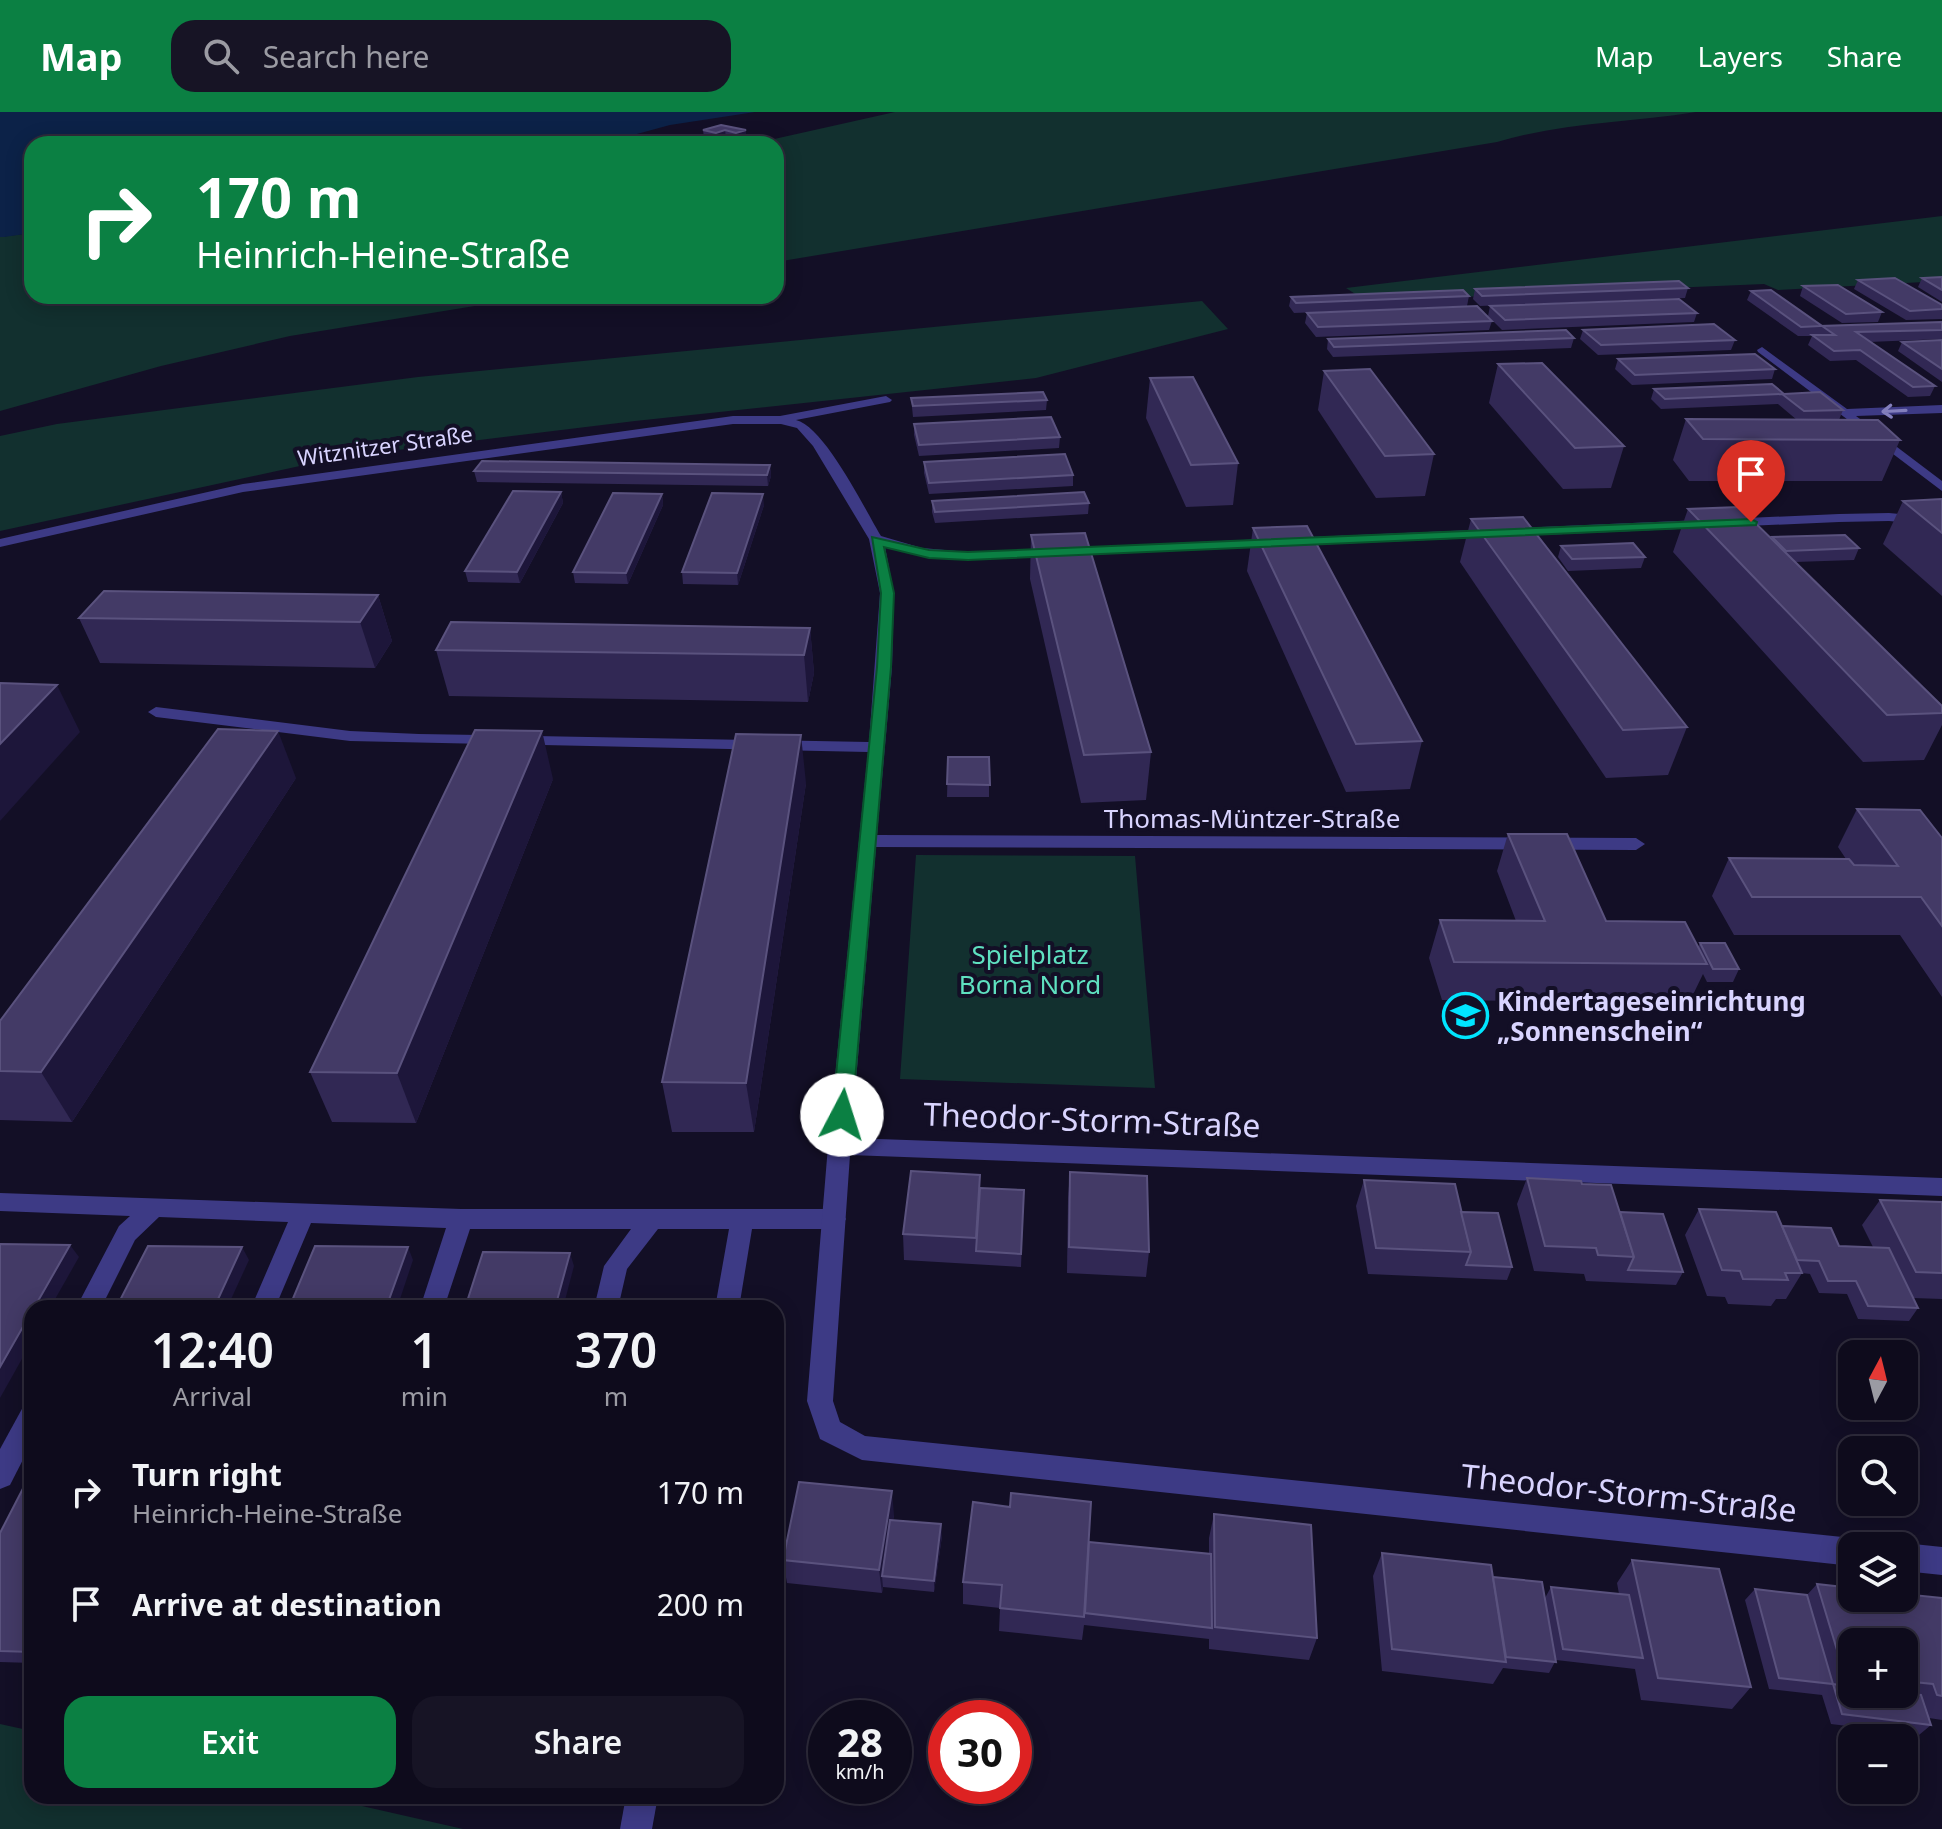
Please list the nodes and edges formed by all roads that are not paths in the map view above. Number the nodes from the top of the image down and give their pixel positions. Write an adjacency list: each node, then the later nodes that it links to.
1 (1762, 350): 4 (street)
2 (886, 400): 5 (street, Witznitzer Straße)
3 (1942, 409): 4 (street, one-way to 4)
4 (1845, 413): 6 (street)
5 (781, 420): 8 (street); 9 (street, Witznitzer Straße)
6 (1942, 487)
7 (1942, 522): 8 (street)
8 (876, 539): 11 (street)
9 (0, 543)
10 (156, 712): 11 (street)
11 (875, 747): 12 (street)
12 (867, 841): 13 (street, Thomas-Müntzer-Straße); 14 (street)
13 (1636, 844)
14 (839, 1146): 15 (street, Theodor-Storm-Straße); 20 (street, Theodor-Storm-Straße)
15 (1942, 1187)
16 (0, 1202): 17 (street)
17 (154, 1208): 18 (street); 23 (street)
18 (303, 1214): 19 (street); 24 (street)
19 (461, 1219): 21 (street); 25 (street)
20 (834, 1219): 22 (street); 30 (street, Theodor-Storm-Straße)
21 (651, 1220): 22 (street); 26 (street)
22 (742, 1220): 27 (street)
23 (92, 1300)
24 (266, 1300)
25 (435, 1300)
26 (608, 1300)
27 (728, 1300)
28 (24, 1430): 29 (street)
29 (0, 1476)
30 (1838, 1551)
31 (1918, 1558): 32 (street)
32 (1942, 1561)
33 (641, 1804): 34 (street)
34 (636, 1829)

